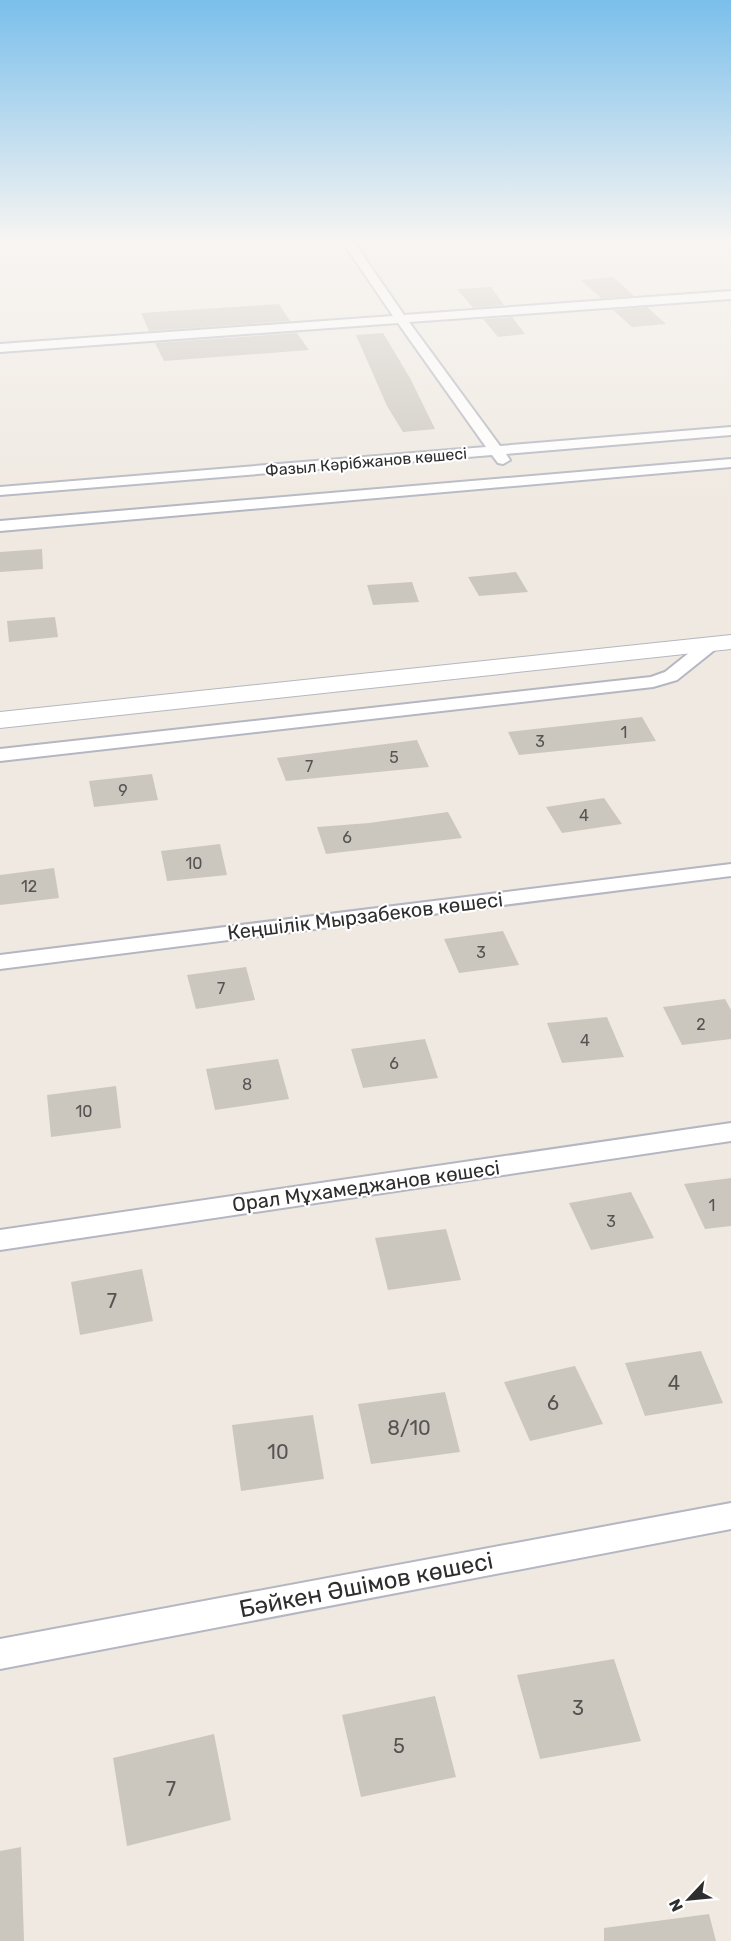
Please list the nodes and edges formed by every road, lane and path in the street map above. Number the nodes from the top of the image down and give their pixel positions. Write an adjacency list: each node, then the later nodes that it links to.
1 (227, 332): 3 (street)
2 (410, 332): 5 (street)
3 (0, 348)
4 (731, 431): 5 (street, Фазыл Кәрібжанов көшесі)
5 (496, 452): 7 (street); 8 (street, Фазыл Кәрібжанов көшесі)
6 (731, 463): 7 (street)
7 (518, 481): 9 (street)
8 (0, 491)
9 (0, 526)
10 (721, 643): 11 (street); 12 (street)
11 (0, 720)
12 (0, 755)
13 (731, 870): 14 (street, Кеңшілік Мырзабеков көшесі)
14 (0, 962)
15 (731, 1132): 16 (street, Орал Мұхамеджанов көшесі)
16 (0, 1240)
17 (731, 1516): 18 (street, Бәйкен Әшімов көшесі)
18 (0, 1654)

